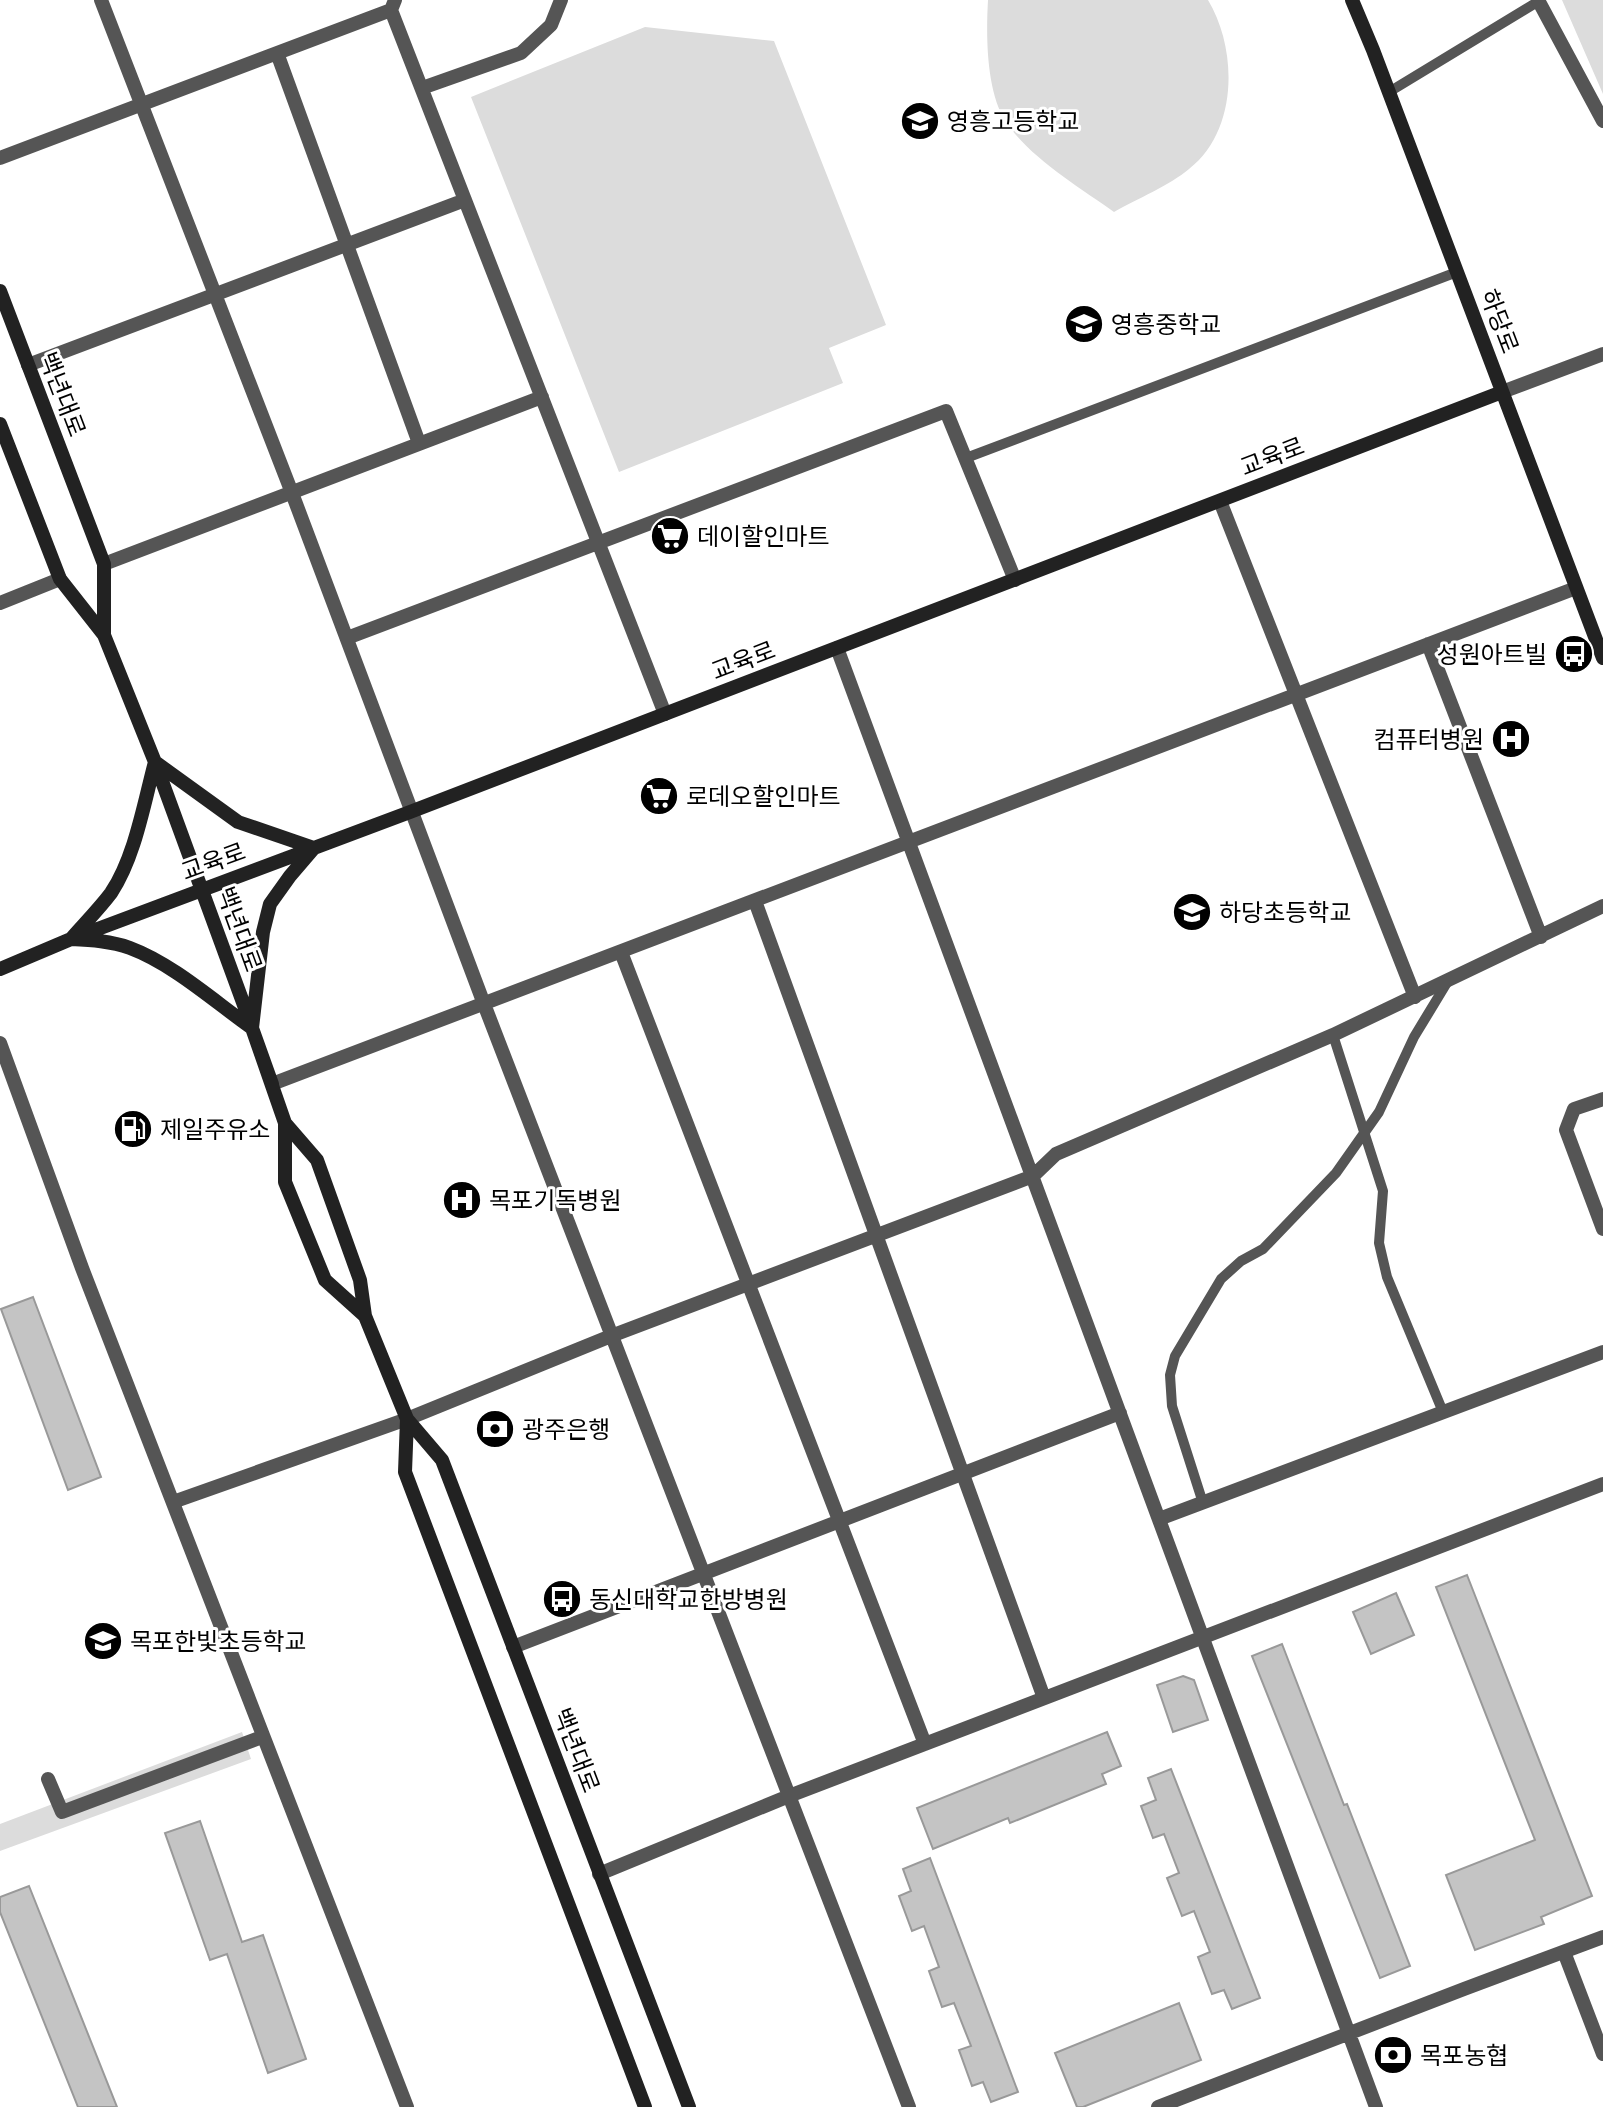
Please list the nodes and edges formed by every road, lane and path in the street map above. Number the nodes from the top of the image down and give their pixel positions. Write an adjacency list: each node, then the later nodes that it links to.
1 (101, 0): 9 (street)
2 (561, 0): 7 (street)
3 (1352, 0): 8 (street, 하당로)
4 (1539, 1): 8 (lane); 10 (street)
5 (393, 5): 6 (street); 7 (street)
6 (277, 53): 9 (street); 13 (street)
7 (422, 88): 12 (street)
8 (1389, 92): 14 (street, 하당로)
9 (140, 105): 11 (street); 16 (street)
10 (1603, 121)
11 (0, 158)
12 (465, 200): 13 (street); 20 (street)
13 (347, 244): 16 (street); 22 (street)
14 (1457, 272): 19 (street, 하당로); 23 (lane)
15 (0, 291): 18 (street, 백년대로)
16 (214, 295): 18 (street); 24 (street)
17 (1603, 354): 19 (street)
18 (28, 365): 27 (street, 백년대로)
19 (1502, 392): 25 (street, 교육로); 30 (street, 하당로)
20 (542, 397): 22 (street); 26 (street)
21 (0, 424): 28 (street, 백년대로)
22 (419, 443): 24 (street)
23 (966, 458): 26 (street); 29 (street)
24 (292, 493): 27 (street); 33 (street)
25 (1220, 501): 29 (street, 교육로); 37 (street)
26 (598, 542): 33 (street); 38 (street)
27 (104, 564): 32 (street, 백년대로)
28 (60, 579): 31 (street); 32 (street, 백년대로)
29 (1015, 580): 35 (street, 교육로)
30 (1576, 587): 34 (street); 36 (street, 하당로)
31 (0, 603)
32 (104, 635): 39 (street, 백년대로)
33 (347, 638): 40 (street)
34 (1428, 644): 37 (street); 46 (street)
35 (837, 648): 38 (street, 교육로); 41 (street)
36 (1603, 658)
37 (1296, 694): 41 (street); 51 (street)
38 (665, 714): 40 (street, 교육로)
39 (155, 762): 42 (street); 43 (street, 백년대로); 47 (street)
40 (410, 812): 42 (street, 교육로); 52 (street)
41 (909, 842): 44 (street); 60 (street)
42 (314, 848): 43 (street, 교육로); 53 (street)
43 (201, 890): 47 (street, 교육로); 53 (street, 백년대로)
44 (755, 901): 48 (street); 62 (street)
45 (1603, 906): 46 (street)
46 (1541, 937): 50 (street)
47 (71, 939): 49 (street, 교육로); 53 (street)
48 (621, 952): 52 (street); 63 (street)
49 (0, 969)
50 (1448, 981): 51 (street); 59 (lane)
51 (1415, 996): 54 (street)
52 (484, 1004): 56 (street); 65 (street)
53 (252, 1028): 56 (street, 백년대로)
54 (1334, 1035): 59 (lane); 60 (street)
55 (0, 1043): 72 (street)
56 (272, 1084): 58 (street, 백년대로)
57 (1603, 1098): 61 (street)
58 (285, 1122): 64 (street, 백년대로); 64 (street, 백년대로)
59 (1365, 1129): 67 (lane); 73 (lane)
60 (1032, 1176): 62 (street); 68 (street)
61 (1603, 1229)
62 (876, 1235): 63 (street); 70 (street)
63 (748, 1284): 65 (street); 75 (street)
64 (365, 1316): 69 (street, 백년대로)
65 (611, 1336): 69 (street); 76 (street)
66 (1603, 1352): 67 (street)
67 (1443, 1412): 73 (street)
68 (1120, 1413): 70 (street); 74 (street)
69 (407, 1419): 72 (street); 78 (street, 백년대로); 90 (street, 백년대로)
70 (962, 1473): 75 (street); 79 (street)
71 (1603, 1484): 77 (street)
72 (173, 1502): 80 (street)
73 (1203, 1503): 74 (street)
74 (1159, 1519): 77 (street)
75 (839, 1521): 76 (street); 81 (street)
76 (703, 1573): 78 (street); 83 (street)
77 (1203, 1637): 79 (street); 87 (street)
78 (513, 1647): 84 (street, 백년대로)
79 (1044, 1698): 81 (street)
80 (262, 1737): 82 (street); 89 (street)
81 (925, 1744): 83 (street)
82 (48, 1779)
83 (789, 1796): 84 (street); 92 (street)
84 (599, 1874): 91 (street, 백년대로)
85 (1603, 1937): 86 (street)
86 (1564, 1952): 87 (street); 88 (street)
87 (1349, 2033): 93 (street); 94 (street)
88 (1603, 2054)
89 (407, 2107)
90 (645, 2107)
91 (690, 2107)
92 (909, 2107)
93 (1158, 2107)
94 (1376, 2107)

